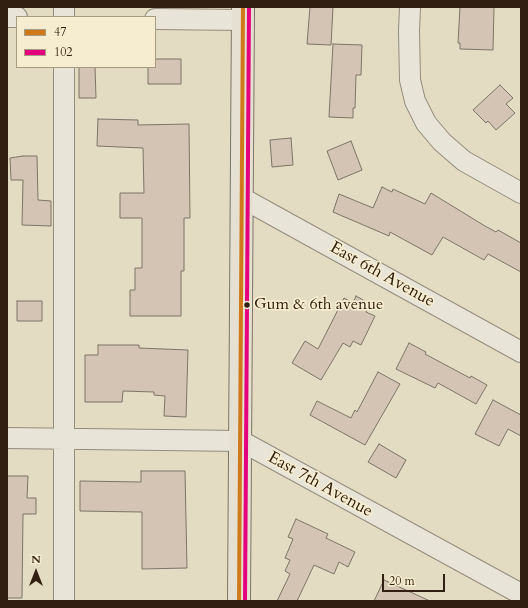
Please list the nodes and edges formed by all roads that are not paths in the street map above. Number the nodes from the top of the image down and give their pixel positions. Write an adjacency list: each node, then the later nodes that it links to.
1 (410, 7): 5 (street)
2 (243, 14): 3 (street); 6 (main road)
3 (156, 19)
4 (64, 68): 9 (street)
5 (521, 193)
6 (242, 198): 7 (street, East 6th Avenue); 10 (main road)
7 (521, 352)
8 (7, 438): 9 (street, East 7th Avenue)
9 (65, 438): 10 (street, East 7th Avenue); 12 (street)
10 (240, 441): 11 (street, East 7th Avenue); 13 (main road)
11 (521, 594)
12 (64, 601)
13 (239, 601)

